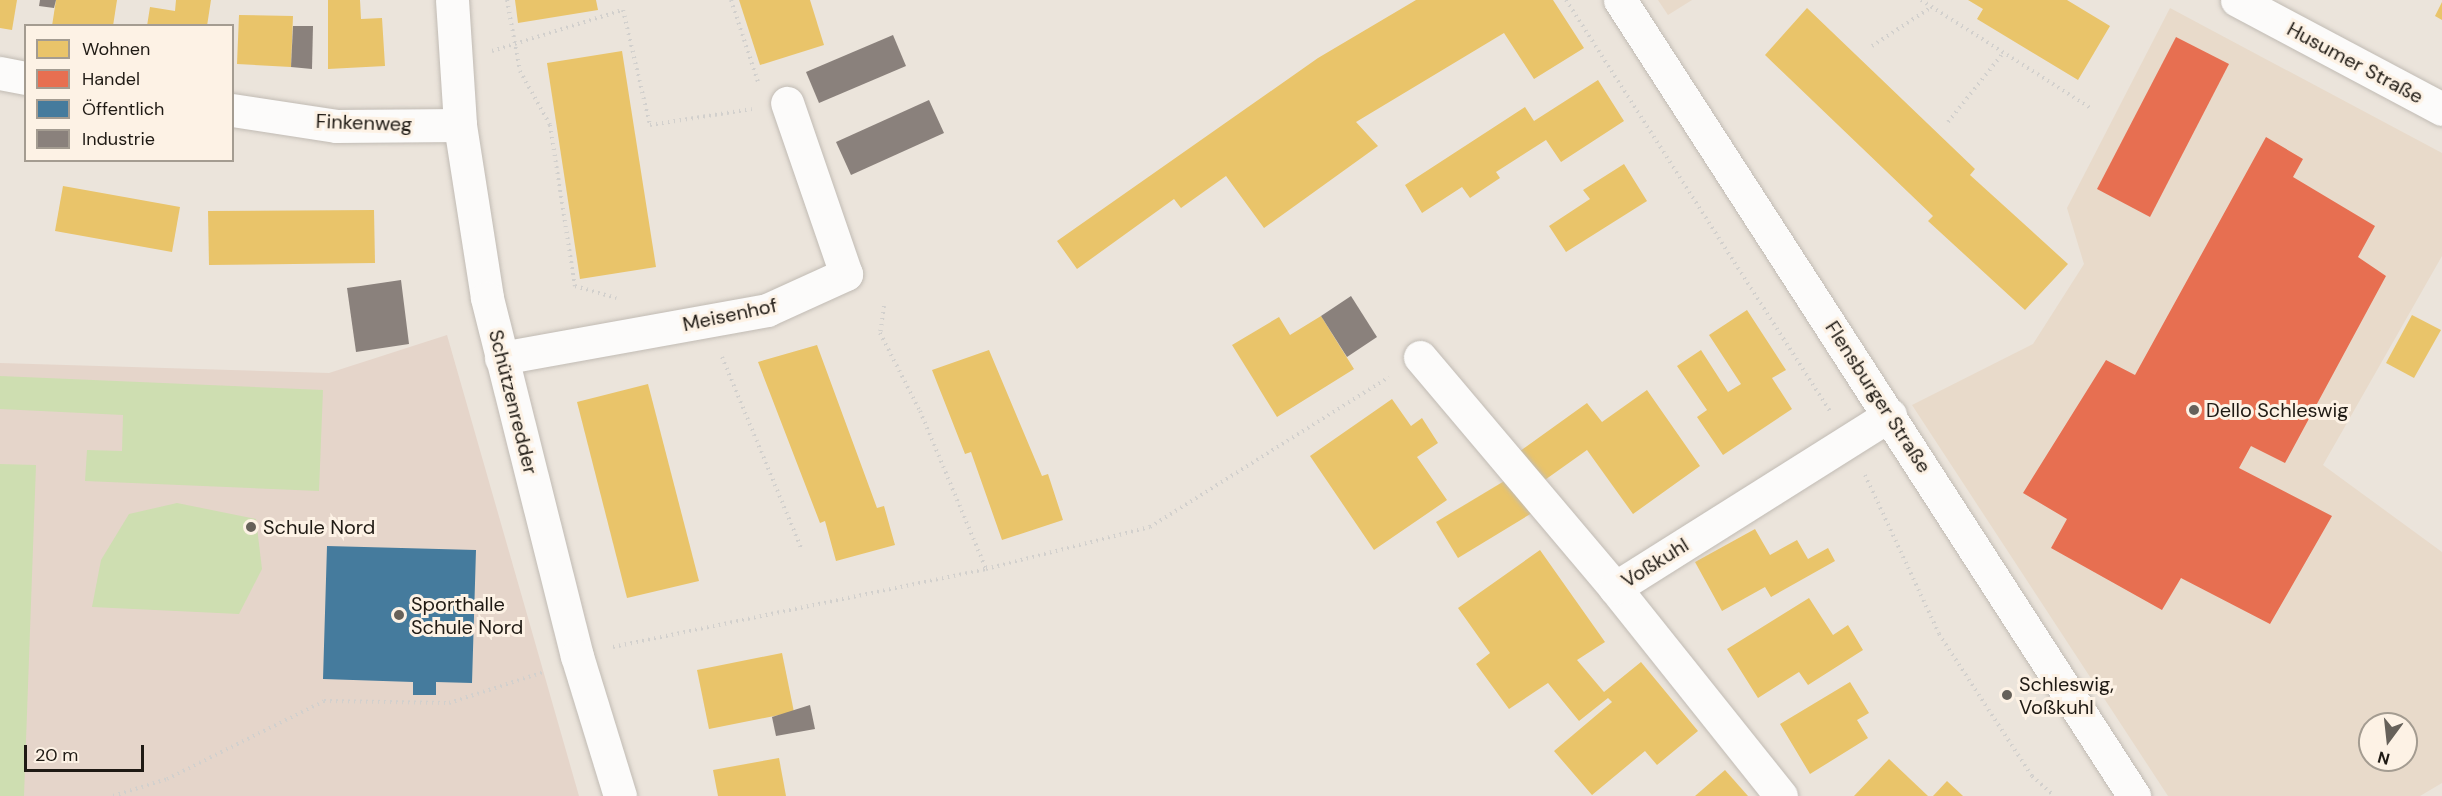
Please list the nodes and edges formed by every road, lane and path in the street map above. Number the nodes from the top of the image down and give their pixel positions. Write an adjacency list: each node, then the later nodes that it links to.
1 (452, 0): 12 (street, Schützenredder)
2 (507, 0): 9 (path)
3 (731, 0): 15 (path)
4 (1566, 0): 27 (path)
5 (1620, 0): 26 (street, Flensburger Straße)
6 (1921, 0): 8 (path)
7 (2237, 0): 17 (street, Husumer Straße)
8 (1930, 8): 10 (path); 11 (path)
9 (515, 45): 12 (path); 15 (path); 23 (path)
10 (1872, 46)
11 (2003, 53): 16 (path); 19 (path)
12 (457, 61): 20 (street, Schützenredder)
13 (0, 73): 14 (street)
14 (24, 78)
15 (777, 105): 22 (street, Meisenhof)
16 (2092, 109)
17 (2442, 109)
18 (234, 110): 20 (street, Finkenweg)
19 (1948, 122)
20 (460, 125): 25 (street, Schützenredder)
21 (884, 306): 29 (path)
22 (709, 320): 23 (street, Meisenhof); 28 (path)
23 (629, 335): 25 (street, Meisenhof)
24 (1420, 357): 29 (path); 30 (street)
25 (501, 358): 31 (street, Schützenredder)
26 (1890, 415): 27 (street, Voßkuhl); 36 (street, Flensburger Straße)
27 (1850, 441): 30 (street, Voßkuhl); 35 (path)
28 (802, 550)
29 (986, 569): 31 (path)
30 (1615, 588): 34 (street, Voßkuhl)
31 (576, 656): 32 (path); 33 (street, Schützenredder)
32 (113, 796)
33 (620, 796)
34 (1780, 796)
35 (2054, 796)
36 (2134, 796)

